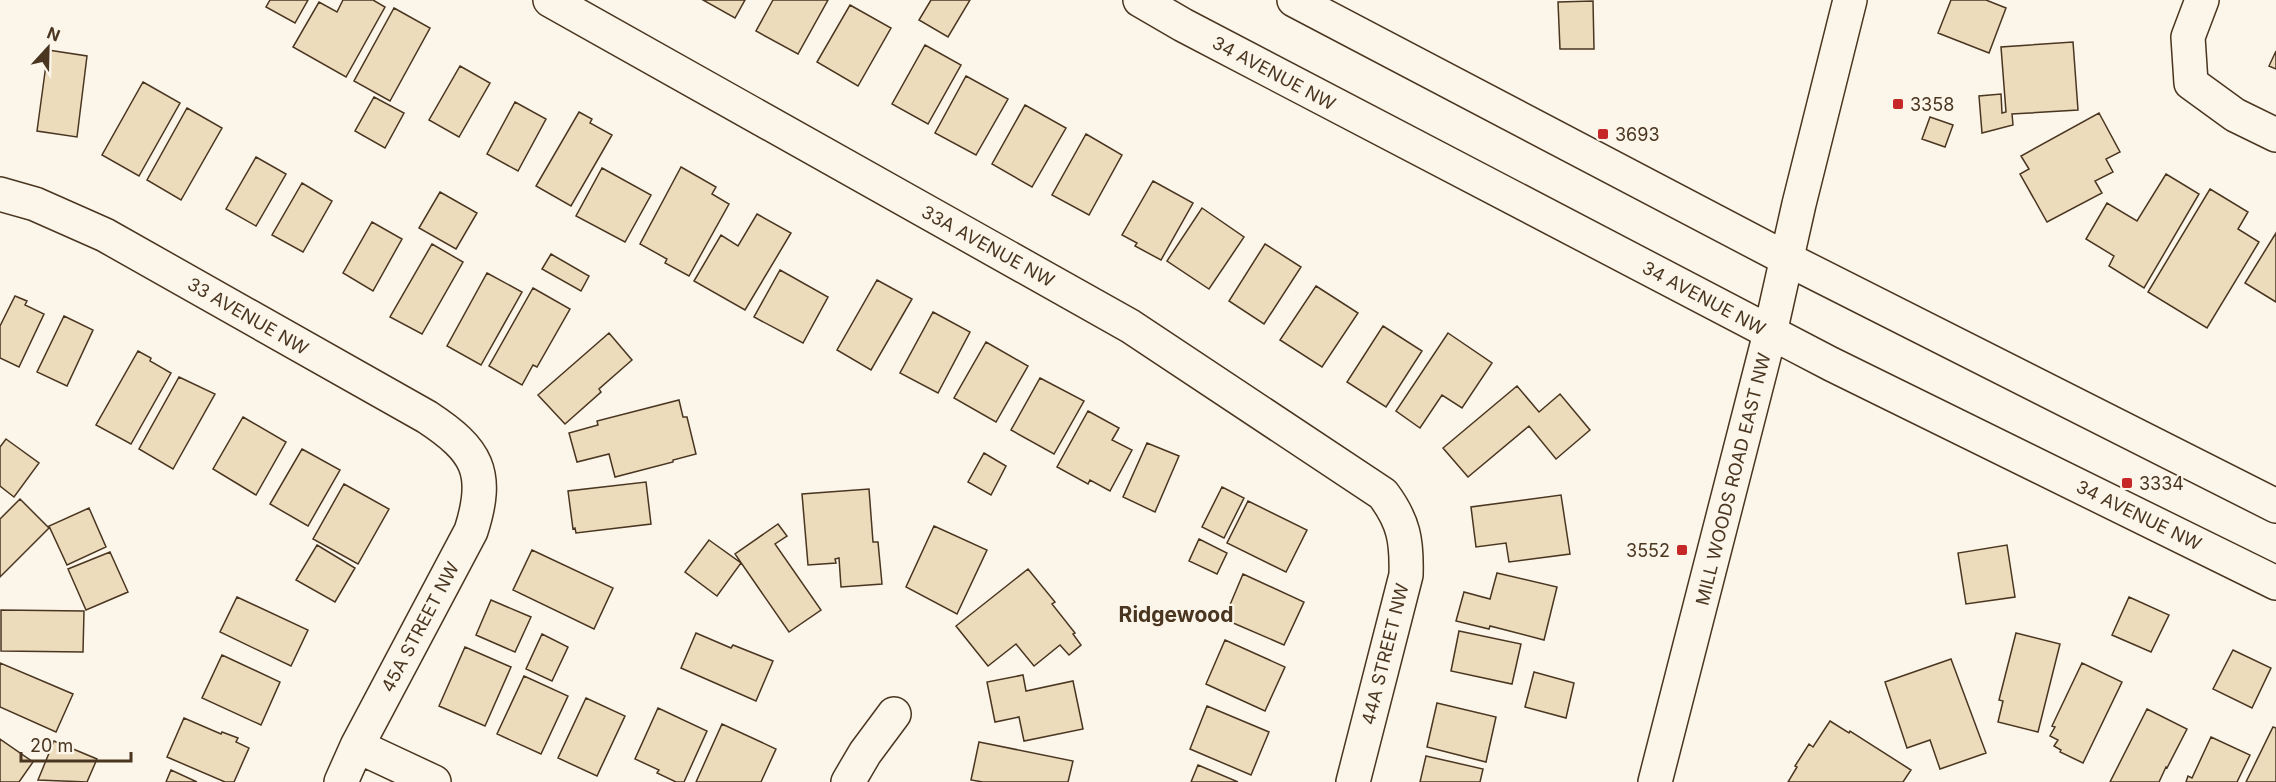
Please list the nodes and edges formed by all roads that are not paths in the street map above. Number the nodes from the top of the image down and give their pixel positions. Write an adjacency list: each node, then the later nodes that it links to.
1 (550, 0): 12 (street, 33A AVENUE NW)
2 (1140, 0): 9 (street, 34 AVENUE NW)
3 (1294, 0): 8 (street)
4 (1850, 0): 8 (street, MILL WOODS ROAD EAST NW)
5 (2202, 0): 6 (street)
6 (2276, 135)
7 (0, 194): 10 (street, 33 AVENUE NW)
8 (1787, 259): 9 (street, MILL WOODS ROAD EAST NW); 11 (street)
9 (1770, 333): 13 (street, 34 AVENUE NW); 20 (street, MILL WOODS ROAD EAST NW)
10 (478, 467): 15 (street, 45A STREET NW)
11 (2276, 506)
12 (1402, 525): 19 (street, 44A STREET NW)
13 (2276, 583)
14 (894, 714): 18 (street)
15 (357, 746): 16 (street, 45A STREET NW); 17 (street)
16 (341, 782)
17 (434, 782)
18 (848, 782)
19 (1353, 782)
20 (1654, 782)

